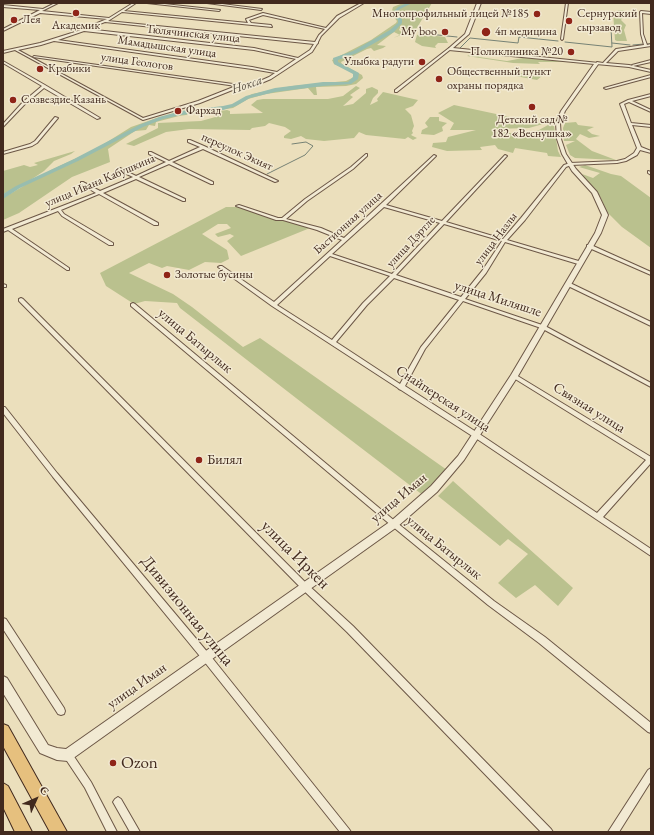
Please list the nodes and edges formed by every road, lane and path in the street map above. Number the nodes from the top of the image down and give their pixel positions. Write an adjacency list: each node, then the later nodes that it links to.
1 (57, 3): 14 (street)
2 (135, 3): 18 (street)
3 (148, 3): 10 (street)
4 (190, 3): 13 (street)
5 (208, 3): 6 (street)
6 (217, 3): 16 (street)
7 (363, 3): 25 (street)
8 (479, 3): 34 (street)
9 (567, 3): 29 (street)
10 (163, 4): 13 (street)
11 (258, 4): 16 (street)
12 (3, 6): 17 (street)
13 (184, 7): 15 (street)
14 (47, 8): 17 (street); 21 (street)
15 (219, 10)
16 (261, 10): 20 (street)
17 (42, 11): 22 (street); 26 (street)
18 (121, 11): 21 (street); 23 (street)
19 (651, 12): 32 (street)
20 (263, 14): 23 (street); 25 (street)
21 (114, 15): 22 (street)
22 (106, 19): 27 (street); 30 (street)
23 (250, 24): 24 (street)
24 (271, 26)
25 (327, 29): 30 (street)
26 (3, 30)
27 (84, 30): 28 (street); 37 (street, Тюлячинская улица)
28 (55, 40): 33 (street); 44 (street, Мамадышская улица)
29 (562, 40)
30 (317, 43): 37 (street)
31 (651, 45): 32 (street)
32 (646, 46): 41 (street)
33 (15, 49): 35 (street); 36 (street)
34 (450, 49): 40 (street); 49 (street)
35 (3, 52)
36 (31, 57): 47 (street, улица Геологов); 47 (street)
37 (298, 59): 44 (street)
38 (651, 61): 42 (street)
39 (3, 62): 46 (street)
40 (597, 63): 41 (street); 68 (street)
41 (606, 64): 42 (street)
42 (629, 66): 43 (street)
43 (651, 71)
44 (277, 73): 47 (street)
45 (651, 76): 48 (street)
46 (44, 86): 54 (street); 56 (street)
47 (240, 86)
48 (606, 88)
49 (396, 91)
50 (651, 95): 51 (street)
51 (628, 101): 52 (street); 55 (street)
52 (651, 111)
53 (56, 118): 62 (street)
54 (98, 118)
55 (631, 124): 57 (street); 60 (street)
56 (3, 126)
57 (651, 126)
58 (189, 141): 59 (street, переулок Экият)
59 (203, 147): 67 (street, улица Ивана Кабушкина); 71 (street, переулок Экият)
60 (639, 148): 61 (street); 68 (street)
61 (651, 152)
62 (3, 153)
63 (150, 153): 67 (street)
64 (366, 155): 79 (street)
65 (434, 156): 76 (street, Бастионная улица)
66 (505, 156): 80 (street, улица Дэртле)
67 (170, 162): 70 (street, улица Ивана Кабушкина); 73 (street)
68 (570, 164): 85 (street, улица Назлы); 87 (street, улица Иман)
69 (119, 169): 70 (street)
70 (137, 177): 74 (street, улица Ивана Кабушкина); 75 (street)
71 (276, 181)
72 (82, 183): 74 (street)
73 (212, 183)
74 (100, 192): 78 (street, улица Ивана Кабушкина); 81 (street)
75 (184, 200)
76 (383, 205): 80 (street); 84 (street, Бастионная улица)
77 (238, 206): 79 (street)
78 (59, 210): 82 (street, улица Ивана Кабушкина); 86 (street)
79 (283, 219): 84 (street)
80 (444, 222): 85 (street); 93 (street, улица Дэртле)
81 (156, 224)
82 (9, 229): 83 (street, улица Ивана Кабушкина); 91 (street)
83 (3, 231)
84 (344, 239): 88 (street, Бастионная улица)
85 (504, 241): 89 (street); 96 (street, улица Назлы)
86 (110, 244)
87 (589, 246): 89 (street, улица Иман); 92 (street)
88 (329, 254): 93 (street, улица Миляшле); 98 (street, Бастионная улица)
89 (580, 263): 94 (street, улица Иман)
90 (220, 267): 98 (street, Снайперская улица)
91 (67, 269)
92 (651, 274)
93 (393, 276): 96 (street, улица Миляшле); 101 (street, улица Дэртле)
94 (568, 284): 99 (street); 100 (street, улица Иман)
95 (21, 300): 111 (street, улица Иркен)
96 (462, 300): 100 (street, улица Миляшле); 104 (street, улица Назлы)
97 (133, 305): 109 (street, улица Батырлык)
98 (274, 305): 101 (street, Снайперская улица)
99 (651, 324)
100 (543, 326): 102 (street, улица Иман); 103 (street, улица Миляшле)
101 (333, 342): 104 (street, Снайперская улица)
102 (514, 376): 106 (street, улица Иман); 107 (street, Связная улица)
103 (651, 385)
104 (401, 388): 106 (street, Снайперская улица)
105 (3, 409): 113 (street, Дивизионная улица)
106 (475, 434): 108 (street, Снайперская улица); 109 (street, улица Иман)
107 (651, 460): 108 (street)
108 (598, 517): 110 (street, Снайперская улица)
109 (394, 524): 111 (street, улица Иман); 116 (street, улица Батырлык)
110 (651, 553)
111 (304, 586): 113 (street, улица Иман); 127 (street, улица Иркен)
112 (3, 622): 115 (street)
113 (206, 657): 118 (street, улица Иман); 126 (street, Дивизионная улица)
114 (3, 682): 118 (street)
115 (61, 711)
116 (651, 729)
117 (3, 731): 123 (main road)
118 (68, 755): 124 (street)
119 (651, 773): 128 (street)
120 (3, 791): 122 (main road)
121 (118, 802): 125 (street)
122 (24, 832)
123 (59, 832)
124 (112, 832)
125 (135, 832)
126 (346, 832)
127 (548, 832)
128 (613, 832)

